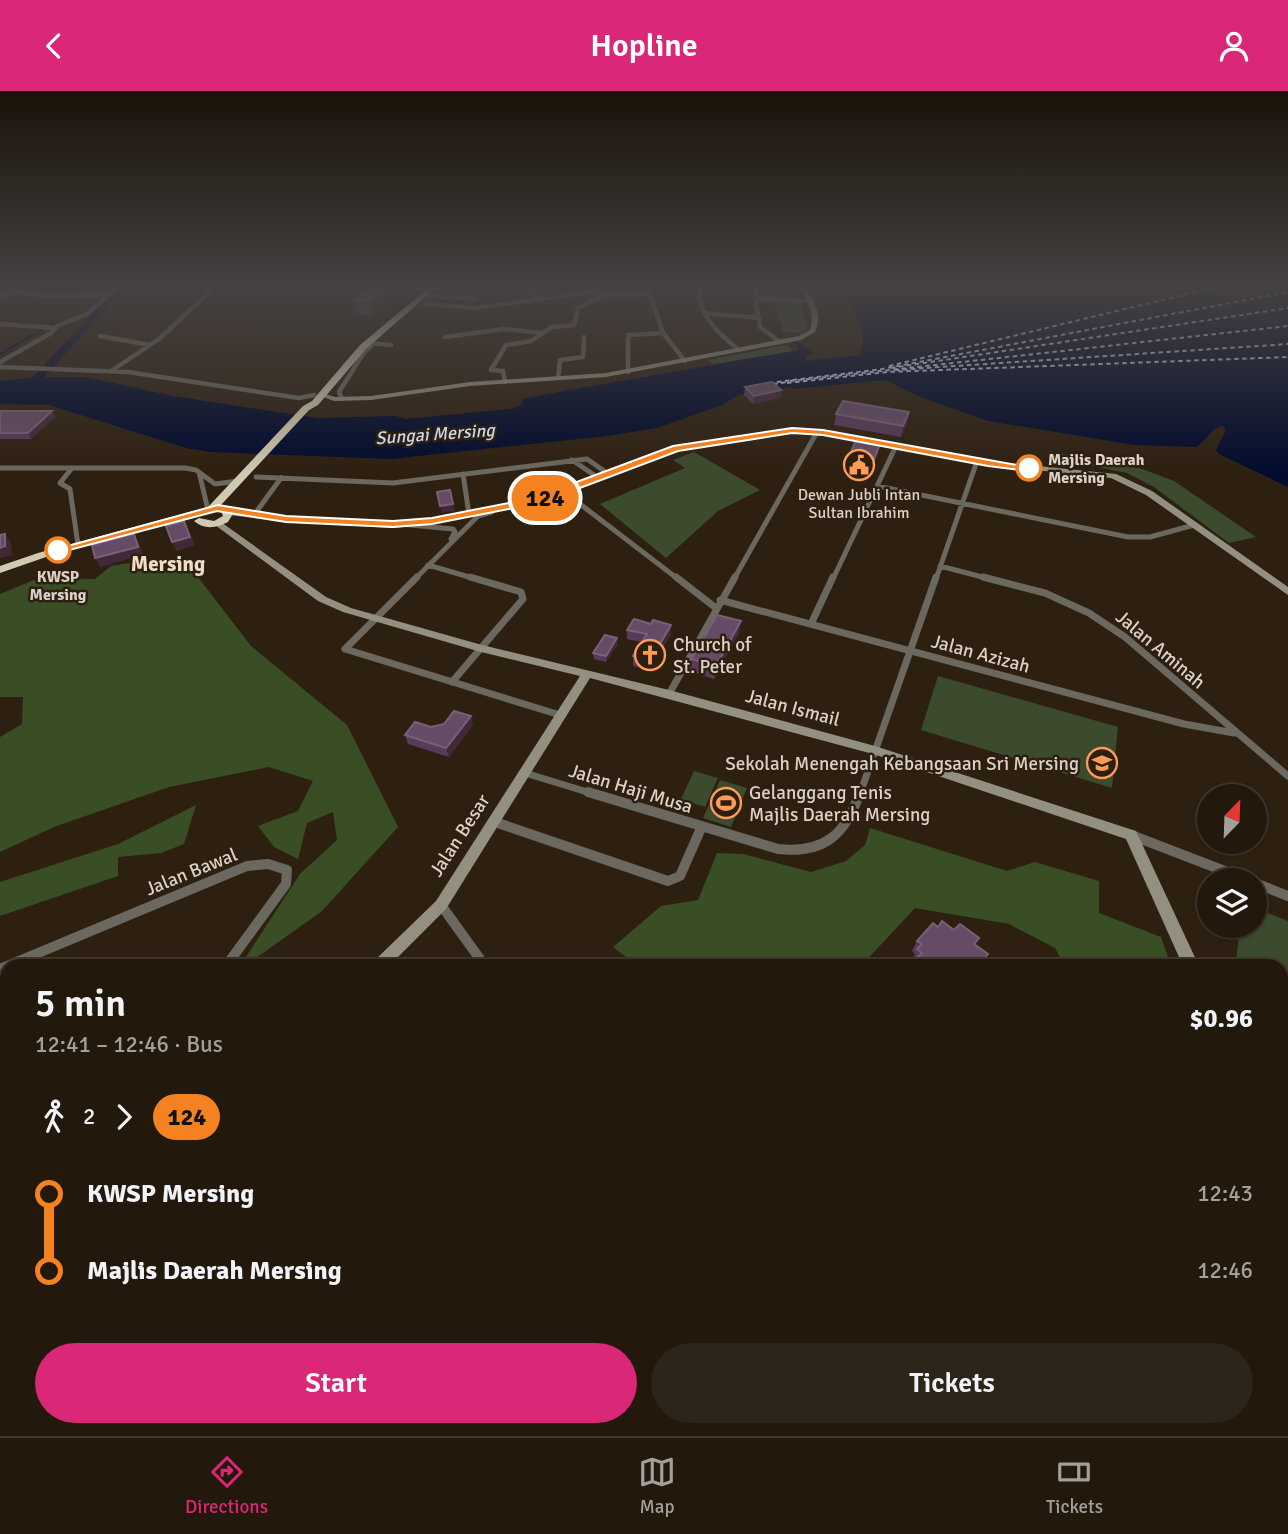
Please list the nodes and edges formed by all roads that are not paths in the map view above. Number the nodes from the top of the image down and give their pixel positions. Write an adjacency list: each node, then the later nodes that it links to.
1 (25, 349): 13 (street)
2 (144, 349): 14 (street)
3 (355, 349): 19 (highway)
4 (365, 349): 11 (highway)
5 (502, 349): 17 (street)
6 (583, 349): 16 (street)
7 (628, 349): 15 (street)
8 (675, 349): 12 (street)
9 (745, 349): 10 (street)
10 (739, 350): 12 (street)
11 (360, 354): 18 (street); 19 (highway)
12 (685, 361): 15 (street)
13 (0, 364): 14 (street)
14 (111, 371): 19 (street)
15 (628, 372): 16 (street)
16 (558, 378): 17 (street)
17 (505, 382): 18 (street)
18 (338, 399): 19 (street)
19 (310, 400): 31 (highway)
20 (792, 430): 21 (street); 22 (street); 29 (street)
21 (817, 432): 22 (street); 23 (street)
22 (812, 441): 55 (street)
23 (896, 446): 25 (street); 34 (street)
24 (572, 460): 29 (street); 30 (street); 32 (street)
25 (977, 461): 37 (street, Jalan Haji Musa); 46 (street)
26 (0, 468): 27 (street)
27 (72, 468): 28 (street); 48 (street)
28 (199, 472): 31 (street); 39 (street)
29 (607, 473): 32 (street)
30 (464, 474): 33 (street); 40 (street)
31 (248, 477): 33 (street); 38 (highway); 39 (highway)
32 (597, 477): 35 (street)
33 (281, 478): 41 (street)
34 (877, 486): 37 (street); 58 (street)
35 (563, 491): 36 (street); 56 (street)
36 (536, 501): 40 (street); 47 (street)
37 (962, 503): 46 (street); 52 (street, Jalan Haji Musa)
38 (228, 511): 39 (highway); 41 (street); 44 (highway)
39 (205, 513): 44 (highway); 48 (highway); 53 (highway)
40 (469, 514): 43 (street)
41 (254, 515): 42 (street)
42 (286, 519): 45 (street); 50 (street)
43 (432, 521): 45 (street); 47 (street)
44 (218, 523): 50 (street, Jalan Ismail)
45 (400, 524): 49 (street)
46 (1194, 526): 54 (street)
47 (464, 531): 49 (street)
48 (78, 545): 53 (highway)
49 (447, 547): 51 (street)
50 (261, 555): 57 (street, Jalan Ismail)
51 (428, 565): 57 (street); 59 (street)
52 (940, 566): 60 (street, Jalan Haji Musa); 65 (street, Jalan Aminah)
53 (0, 572)
54 (1288, 592)
55 (720, 600): 56 (street); 58 (street, Jalan Azizah)
56 (716, 608): 63 (street)
57 (374, 618): 59 (street, Jalan Ismail); 62 (street)
58 (811, 624): 60 (street, Jalan Azizah)
59 (481, 648): 61 (street, Jalan Ismail); 62 (street)
60 (910, 650): 65 (street, Jalan Azizah); 66 (street, Jalan Haji Musa)
61 (586, 675): 63 (street, Jalan Ismail); 64 (street, Jalan Besar)
62 (452, 682): 64 (street)
63 (669, 694): 66 (street, Jalan Ismail)
64 (560, 715): 67 (street, Jalan Besar)
65 (1234, 733): 68 (street, Jalan Aminah)
66 (875, 750): 70 (street, Jalan Haji Musa); 71 (street, Jalan Ismail)
67 (525, 773): 69 (street, Jalan Besar); 70 (street, Jalan Haji Musa)
68 (1288, 776)
69 (495, 822): 70 (street); 75 (street, Jalan Besar)
70 (702, 826)
71 (1132, 835): 72 (street, Jalan Ismail); 80 (street)
72 (1217, 868)
73 (1267, 888): 74 (street)
74 (1288, 896)
75 (441, 905): 78 (street, Jalan Besar); 79 (street)
76 (24, 959): 77 (street, Jalan Bawal)
77 (231, 959)
78 (386, 959)
79 (480, 959)
80 (1188, 959)

